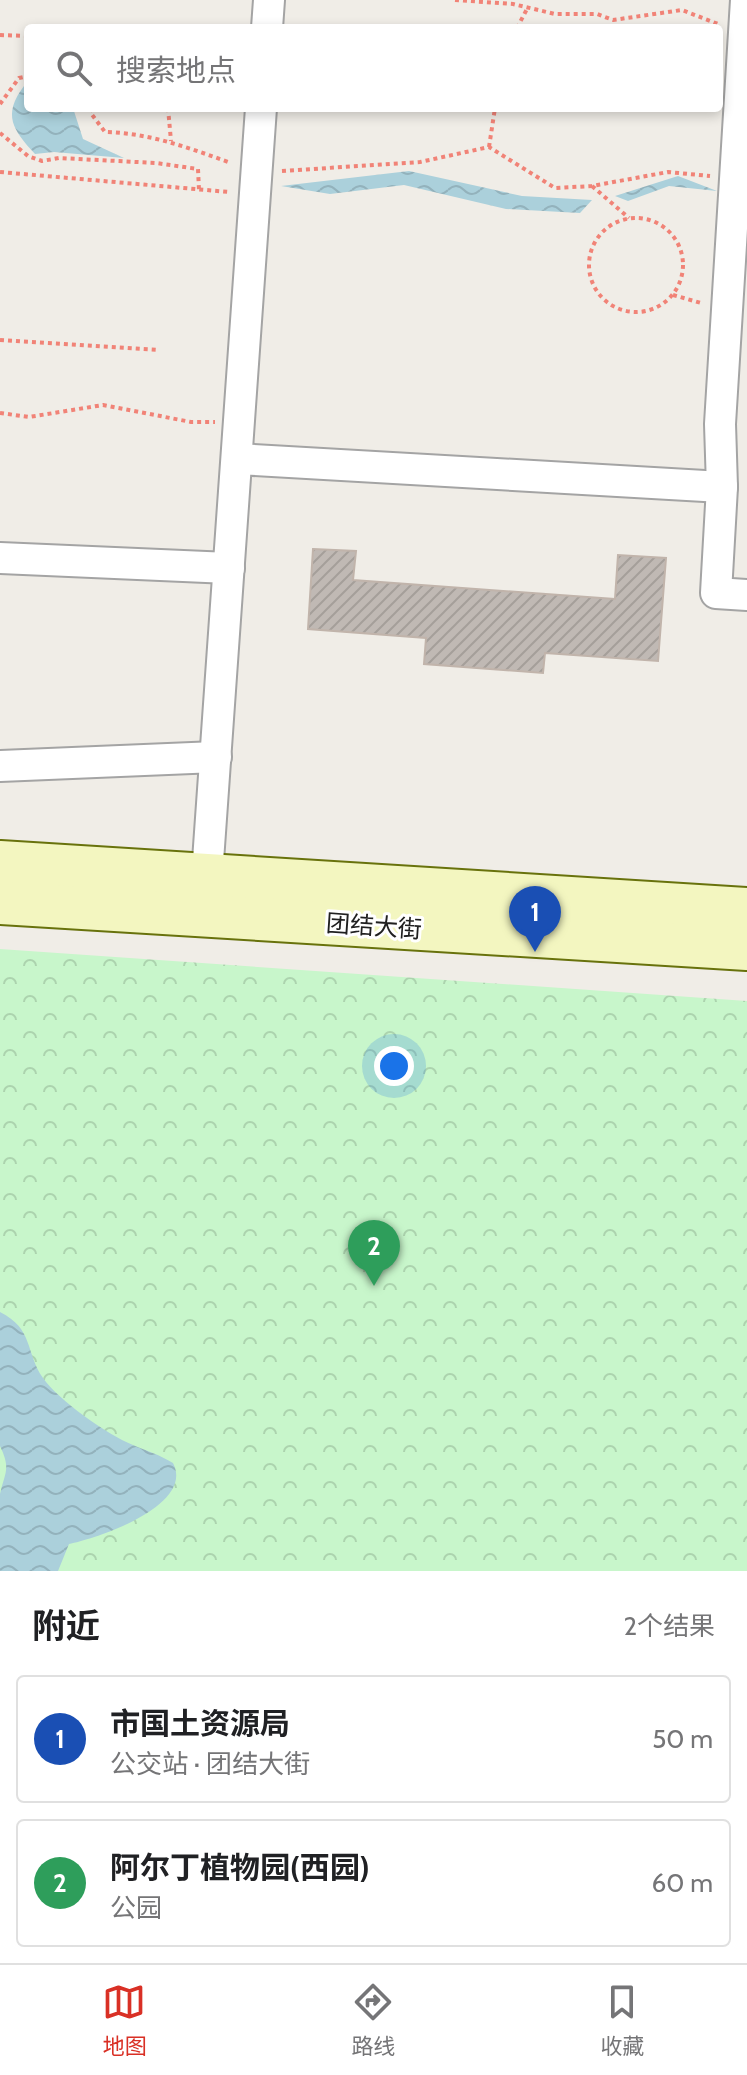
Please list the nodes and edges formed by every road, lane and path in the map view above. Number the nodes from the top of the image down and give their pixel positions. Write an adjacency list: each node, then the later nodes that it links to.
1 (269, 0): 6 (street)
2 (455, 0): 4 (path)
3 (746, 0): 11 (street)
4 (513, 2): 5 (path)
5 (528, 7): 7 (path); 8 (path)
6 (267, 24)
7 (519, 24)
8 (717, 24)
9 (723, 27): 11 (path)
10 (0, 35): 12 (path)
11 (744, 35): 23 (street)
12 (24, 36)
13 (24, 77): 14 (path)
14 (0, 104)
15 (90, 112): 20 (path)
16 (168, 112): 20 (path)
17 (261, 112): 24 (street)
18 (494, 112): 21 (path)
19 (0, 133): 26 (path)
20 (171, 141): 24 (path)
21 (489, 147): 24 (path); 25 (path)
22 (0, 172): 26 (path)
23 (735, 178): 25 (path); 33 (street)
24 (256, 184): 26 (path); 31 (street)
25 (592, 186): 27 (path)
26 (199, 190)
27 (629, 218): 27 (path)
28 (0, 340): 29 (path)
29 (158, 350)
30 (0, 413): 31 (path)
31 (240, 423): 32 (street)
32 (237, 459): 33 (street); 35 (street)
33 (722, 487): 36 (street)
34 (0, 558): 35 (street)
35 (229, 568): 37 (street)
36 (747, 595)
37 (216, 757): 38 (street); 40 (street)
38 (0, 766)
39 (0, 862): 40 (main road, 团结大街)
40 (207, 875): 42 (main road, 团结大街)
41 (0, 903): 43 (main road, 团结大街)
42 (747, 909)
43 (747, 949)

